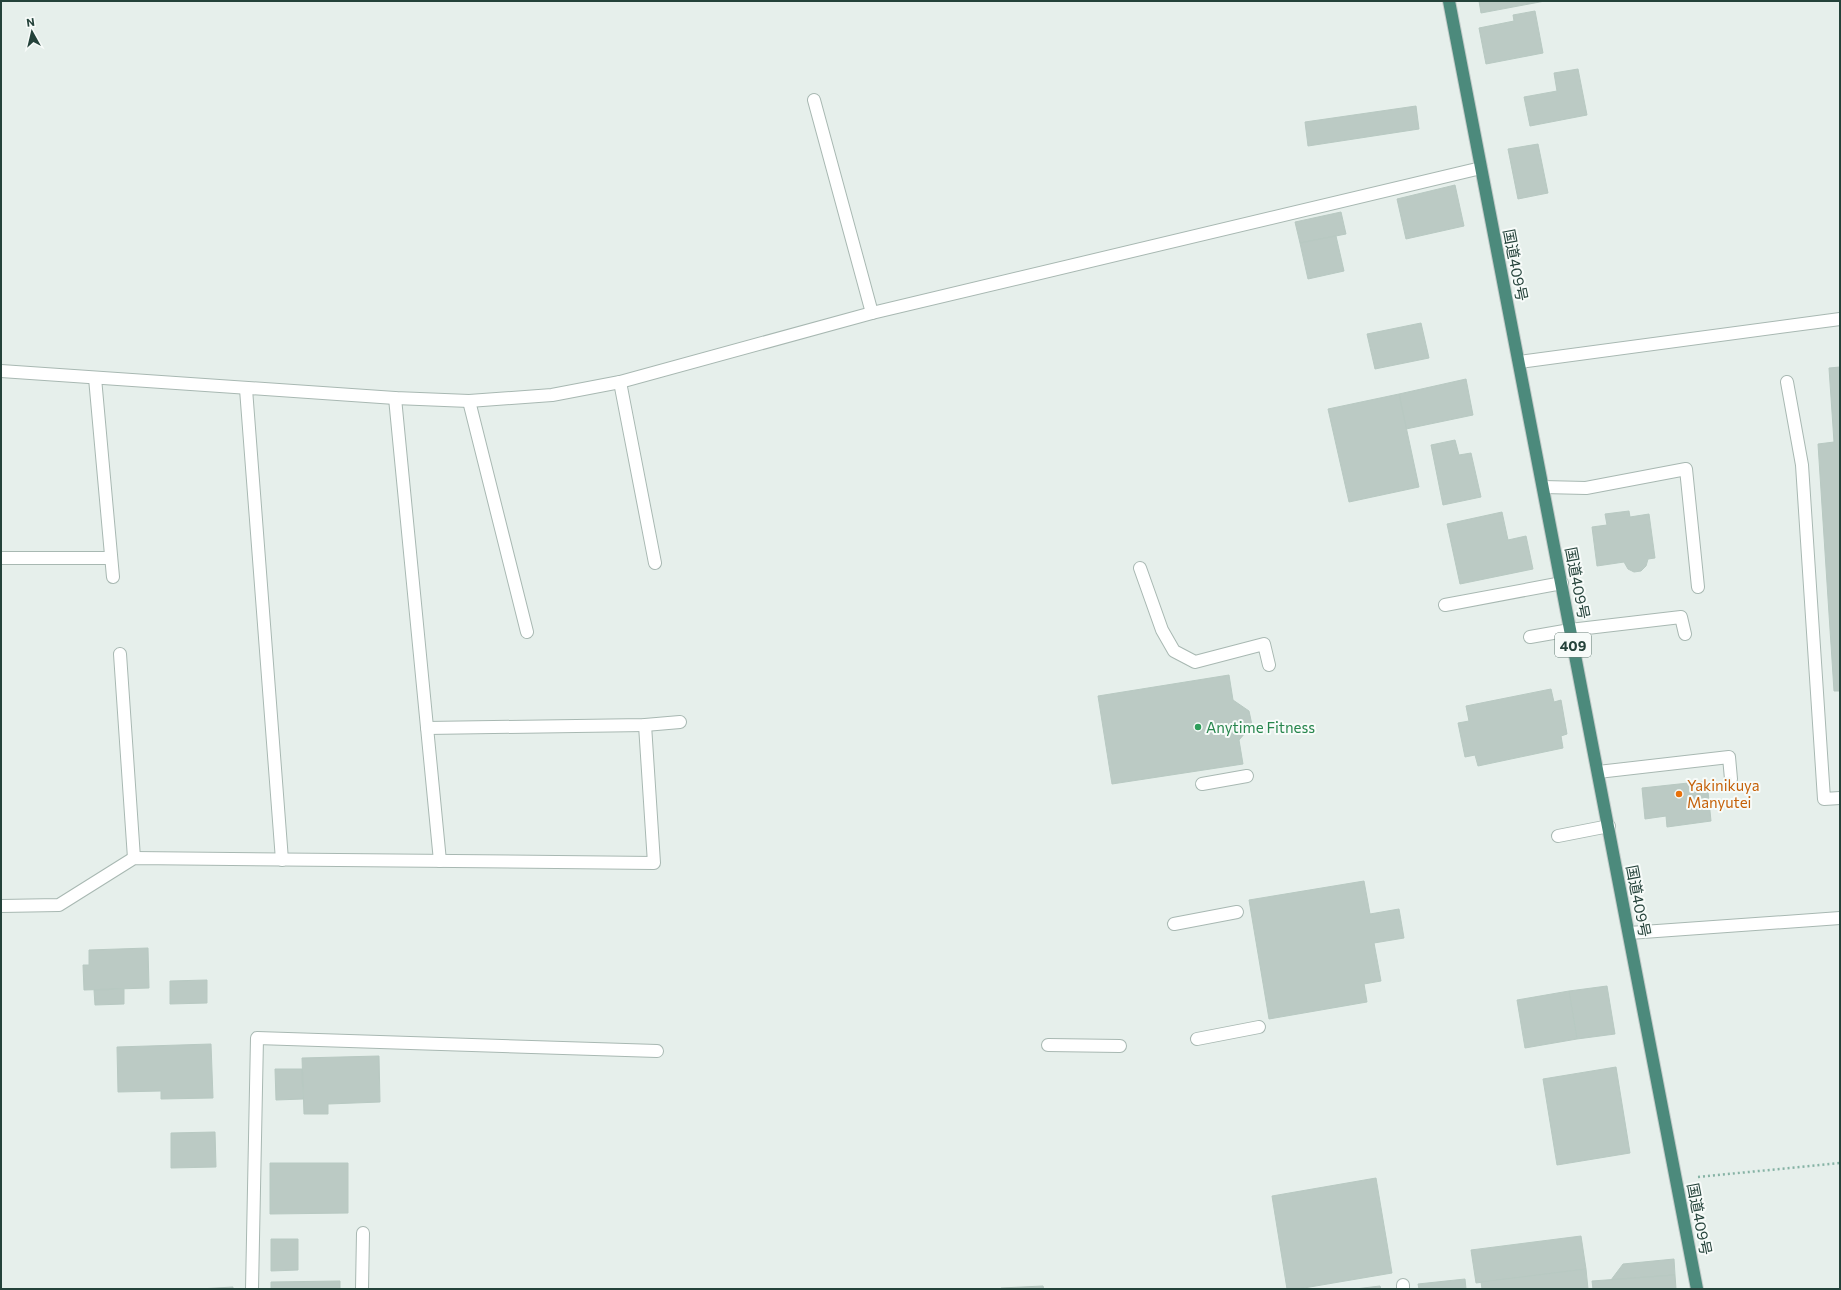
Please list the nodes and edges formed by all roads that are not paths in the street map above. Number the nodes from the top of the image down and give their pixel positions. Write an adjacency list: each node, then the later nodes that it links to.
1 (1449, 1): 3 (highway, 国道409号 / 409)
2 (814, 100): 4 (street)
3 (1481, 168): 4 (street); 6 (highway, 国道409号 / 409)
4 (872, 313): 9 (street)
5 (1840, 319): 6 (street)
6 (1519, 362): 14 (highway, 国道409号 / 409)
7 (1, 371): 8 (street)
8 (95, 378): 11 (street); 16 (street)
9 (620, 382): 13 (street); 17 (street)
10 (1787, 382): 36 (street)
11 (246, 389): 12 (street); 40 (street)
12 (395, 398): 13 (street); 31 (street)
13 (469, 401): 24 (street)
14 (1543, 487): 20 (highway, 国道409号 / 409); 21 (street)
15 (1, 558): 16 (street)
16 (111, 558): 19 (street)
17 (656, 563)
18 (1140, 568): 28 (street)
19 (112, 577)
20 (1562, 583): 22 (street); 23 (highway, 国道409号 / 409)
21 (1698, 587)
22 (1445, 605)
23 (1570, 630): 25 (street); 26 (street); 32 (highway, 国道409号 / 409)
24 (527, 632)
25 (1685, 634)
26 (1530, 637)
27 (120, 654): 39 (street)
28 (1269, 665)
29 (680, 722): 30 (street)
30 (645, 725): 31 (street); 41 (street)
31 (427, 728): 41 (street)
32 (1598, 772): 34 (street); 37 (highway, 国道409号 / 409)
33 (1247, 776): 35 (street)
34 (1731, 779)
35 (1202, 784)
36 (1840, 798)
37 (1609, 826): 38 (street); 46 (highway, 国道409号 / 409)
38 (1558, 836)
39 (134, 858): 40 (street); 42 (street)
40 (282, 860): 41 (street)
41 (440, 861)
42 (1, 906)
43 (1237, 912): 45 (street)
44 (1840, 918): 46 (street)
45 (1174, 924)
46 (1629, 933): 55 (highway, 国道409号 / 409)
47 (1259, 1027): 48 (street)
48 (1197, 1038)
49 (1048, 1045): 50 (street)
50 (1120, 1046)
51 (657, 1051): 53 (street)
52 (363, 1233): 54 (street)
53 (252, 1289)
54 (362, 1289)
55 (1697, 1289)

